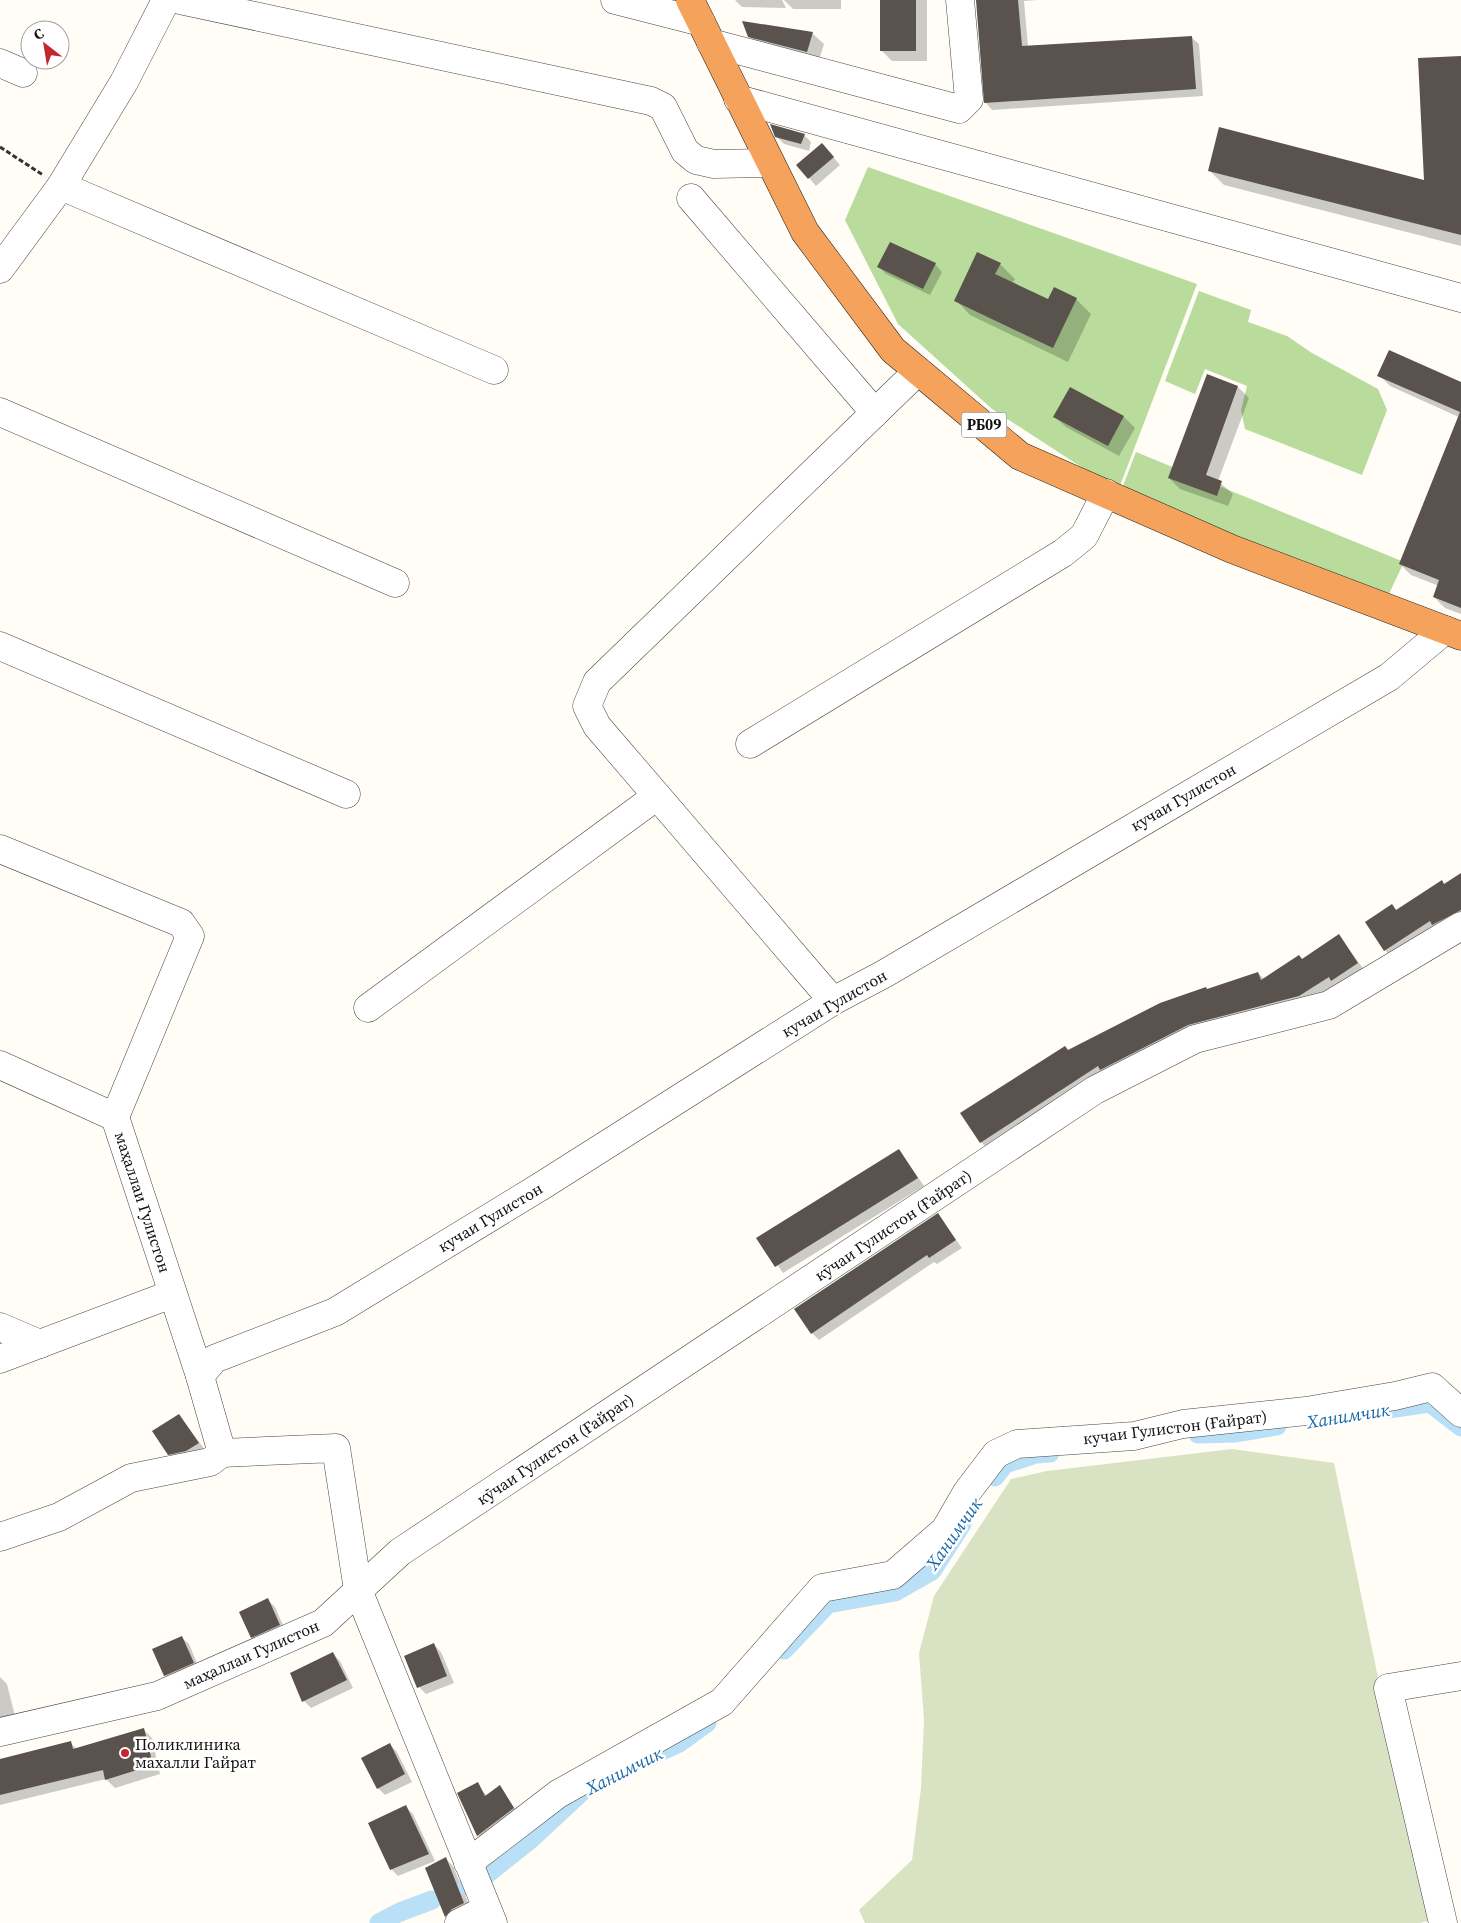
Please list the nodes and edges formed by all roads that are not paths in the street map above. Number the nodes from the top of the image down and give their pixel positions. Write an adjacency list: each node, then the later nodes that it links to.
1 (166, 0): 8 (street)
2 (180, 0): 7 (street)
3 (615, 0): 5 (street)
4 (960, 0): 5 (street)
5 (700, 22): 6 (highway, РБ09)
6 (738, 99): 7 (highway, РБ09); 11 (street)
7 (770, 163): 13 (highway, РБ09)
8 (61, 186): 10 (street); 12 (street)
9 (691, 198): 15 (street)
10 (0, 269)
11 (1461, 298)
12 (494, 370)
13 (918, 371): 15 (street); 16 (highway, РБ09)
14 (0, 412): 17 (street)
15 (875, 413): 22 (street)
16 (1106, 493): 18 (highway, РБ09); 20 (street)
17 (395, 583)
18 (1453, 633): 25 (street, кучаи Гулистон)
19 (0, 646): 21 (street)
20 (750, 744)
21 (346, 794)
22 (657, 796): 25 (street); 26 (street)
23 (0, 849): 28 (street)
24 (1461, 926): 37 (street, кӯчаи Гулистон (Ғайрат))
25 (833, 1001): 33 (street, кучаи Гулистон)
26 (368, 1008)
27 (0, 1065): 28 (street, маҳаллаи Гулистон)
28 (115, 1117): 29 (street, маҳаллаи Гулистон)
29 (172, 1294): 31 (street, маҳаллаи Гулистон); 33 (street, маҳаллаи Гулистон)
30 (0, 1327): 31 (street)
31 (40, 1344): 32 (street, маҳаллаи Гулистон)
32 (0, 1359)
33 (207, 1367): 35 (street, маҳаллаи Гулистон)
34 (1461, 1413): 40 (street, кучаи Гулистон (Ғайрат))
35 (222, 1453): 36 (street); 37 (street)
36 (0, 1537)
37 (358, 1590): 39 (street, маҳаллаи Гулистон); 40 (street)
38 (1461, 1676): 44 (street)
39 (0, 1732)
40 (470, 1867): 41 (street)
41 (488, 1912): 43 (street)
42 (1461, 1922): 45 (street)
43 (459, 1923)
44 (1443, 1923)
45 (1457, 1923)

